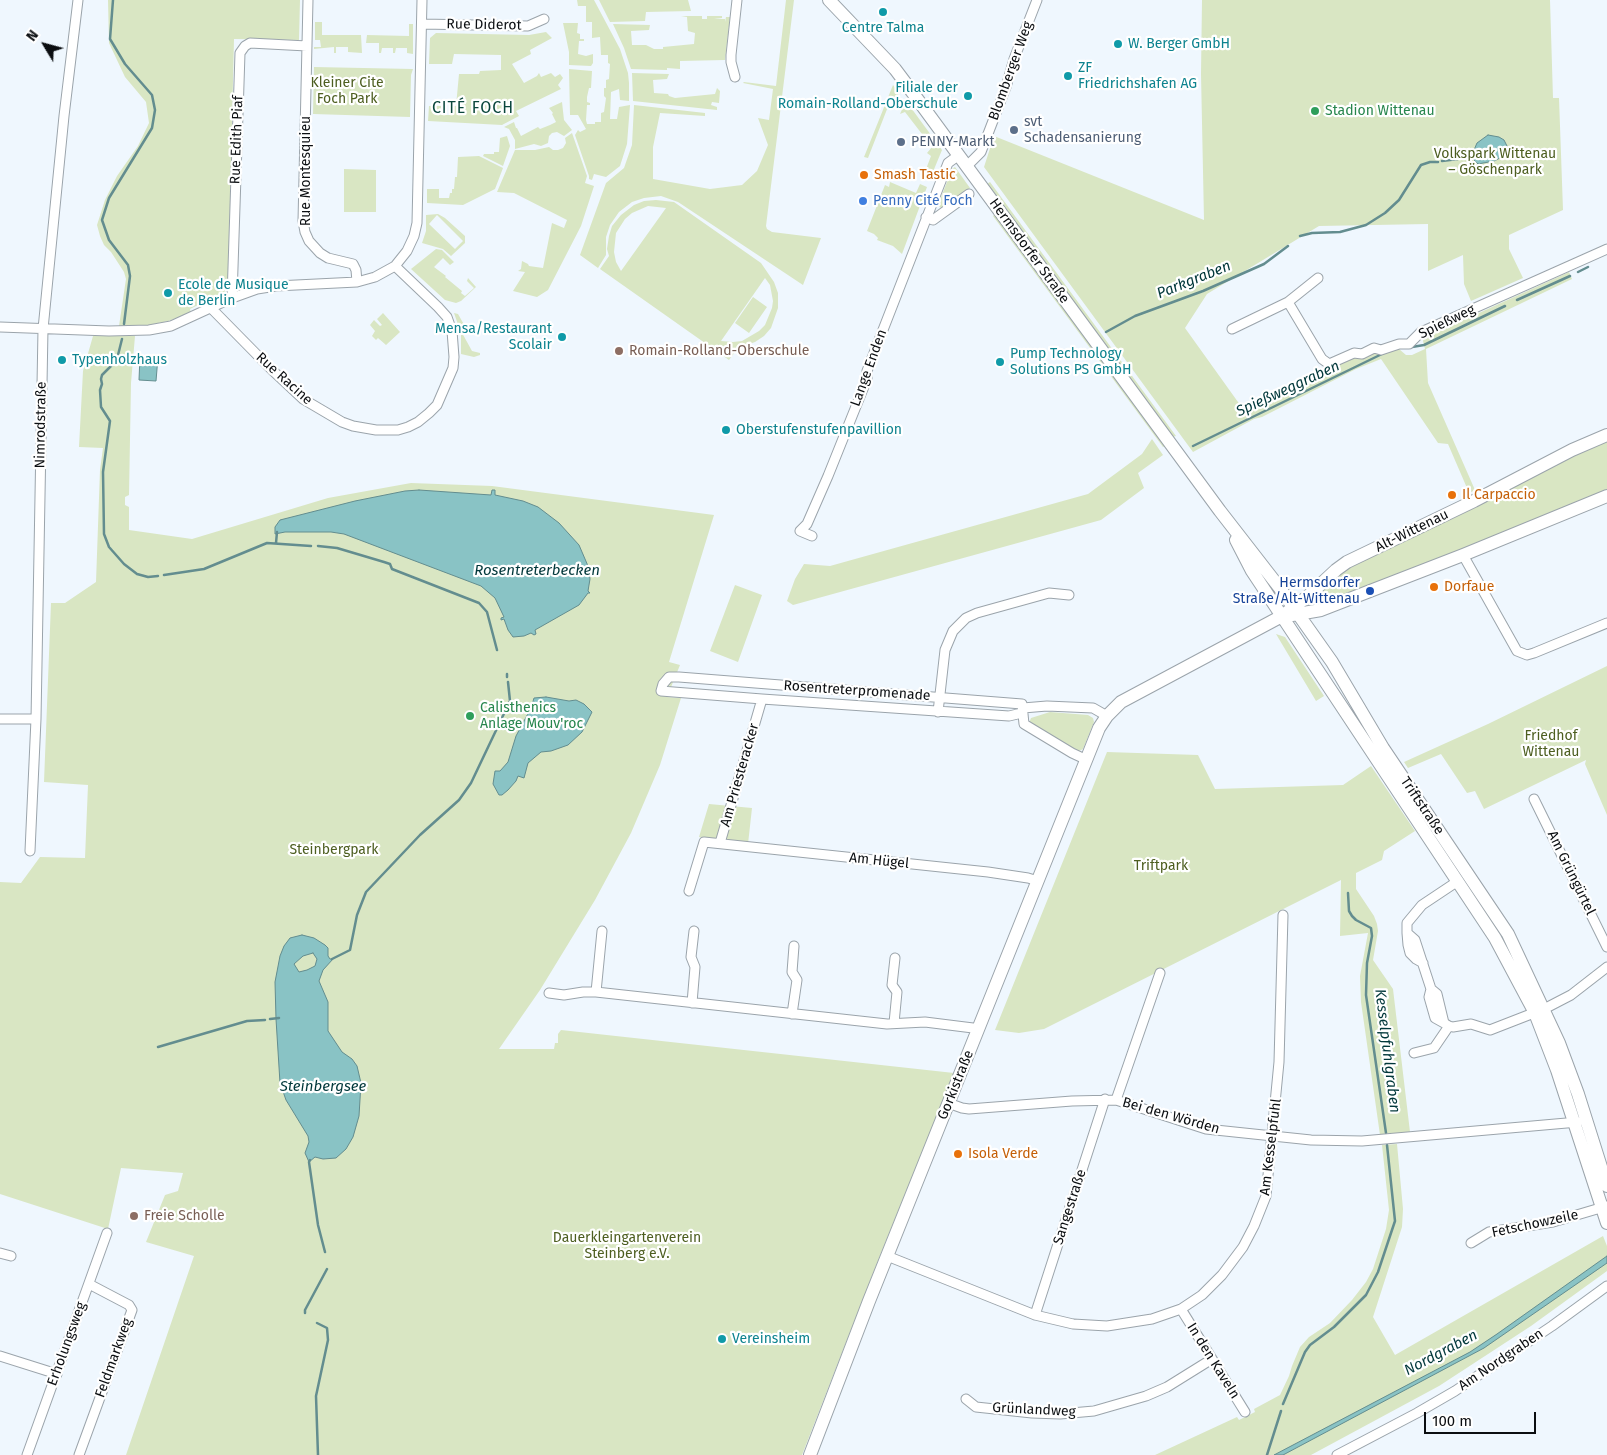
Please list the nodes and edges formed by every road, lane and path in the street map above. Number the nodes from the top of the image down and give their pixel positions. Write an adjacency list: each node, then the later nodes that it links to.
1 (78, 0): 23 (street, Nimrodstraße)
2 (308, 0): 9 (street, Rue Montesquieu)
3 (422, 0): 8 (street)
4 (737, 0): 10 (street)
5 (828, 0): 11 (main road, Hermsdorfer Straße)
6 (1037, 0): 12 (street, Blomberger Weg)
7 (544, 19): 8 (street, Rue Diderot)
8 (422, 24): 16 (street)
9 (307, 46): 18 (street, Rue Montesquieu); 19 (street, Rue Edith Piaf)
10 (735, 76)
11 (959, 155): 12 (main road, Hermsdorfer Straße); 14 (street, Lange Enden)
12 (967, 166): 27 (main road, Hermsdorfer Straße)
13 (969, 194): 14 (street)
14 (926, 217): 28 (street, Lange Enden)
15 (1607, 249): 20 (street, Spießweg)
16 (395, 266): 18 (street); 21 (street, Rue Racine)
17 (1318, 278): 20 (street)
18 (357, 282): 19 (street)
19 (232, 298): 21 (street)
20 (1288, 302): 24 (street)
21 (211, 308): 23 (street)
22 (0, 327): 23 (street)
23 (43, 329): 46 (street, Nimrodstraße)
24 (1232, 329)
25 (1607, 435): 30 (main road, Alt-Wittenau)
26 (1607, 496): 29 (main road)
27 (1220, 511): 32 (main road, Hermsdorfer Straße); 34 (main road, Hermsdorfer Straße)
28 (812, 536)
29 (1463, 556): 33 (main road); 35 (street)
30 (1313, 591): 32 (main road, Alt-Wittenau); 33 (main road)
31 (1069, 595): 38 (street, Rosentreterpromenade)
32 (1295, 610): 33 (main road); 34 (main road); 37 (main road, Triftstraße)
33 (1322, 610)
34 (1282, 616): 41 (main road, Triftstraße); 44 (main road)
35 (1607, 623)
36 (775, 685): 38 (street, Rosentreterpromenade); 39 (street, Rosentreterpromenade); 40 (street, Rosentreterpromenade)
37 (1350, 691): 41 (main road); 47 (main road, Triftstraße)
38 (940, 696): 42 (street, Rosentreterpromenade); 43 (street, Rosentreterpromenade)
39 (762, 700): 40 (street, Rosentreterpromenade); 50 (street, Am Priesteracker)
40 (774, 700): 43 (street, Rosentreterpromenade)
41 (1337, 700): 47 (main road, Triftstraße)
42 (1022, 711): 43 (street, Rosentreterpromenade); 44 (street, Rosentreterpromenade); 48 (street)
43 (938, 712)
44 (1107, 716): 48 (main road, Gorkistraße)
45 (0, 718): 46 (street)
46 (36, 719): 51 (street, Nimrodstraße)
47 (1378, 751): 52 (main road, Triftstraße); 66 (main road, Triftstraße)
48 (1087, 760): 53 (main road, Gorkistraße)
49 (1534, 798): 59 (street, Am Grüngürtel)
50 (720, 843): 53 (street, Am Hügel); 54 (street, Am Priesteracker)
51 (30, 851)
52 (1458, 880): 66 (main road, Triftstraße); 69 (street)
53 (1038, 881): 70 (main road, Gorkistraße)
54 (689, 891)
55 (1283, 915): 76 (street, Am Kesselpfuhl)
56 (602, 931): 63 (street)
57 (694, 931): 65 (street)
58 (794, 946): 67 (street)
59 (1607, 948)
60 (895, 958): 68 (street)
61 (1607, 967): 66 (street)
62 (1160, 973): 73 (street)
63 (596, 992): 64 (street); 65 (street)
64 (549, 993)
65 (692, 1003): 67 (street)
66 (1540, 1011): 69 (street); 75 (main road, Triftstraße)
67 (792, 1014): 68 (street)
68 (894, 1022): 70 (street)
69 (1446, 1024): 71 (street)
70 (978, 1030): 74 (main road, Gorkistraße)
71 (1414, 1053)
72 (1105, 1099): 73 (street, Bei den Wörden); 74 (street, Bei den Wörden); 88 (street, Sangestraße)
73 (1116, 1100): 76 (street, Bei den Wörden)
74 (948, 1103): 84 (main road, Gorkistraße)
75 (1580, 1121): 76 (street, Bei den Wörden); 77 (main road, Triftstraße); 78 (main road, Triftstraße)
76 (1272, 1137): 87 (street, Am Kesselpfuhl)
77 (1607, 1186)
78 (1604, 1207): 79 (main road, Triftstraße); 81 (street, Fetschowzeile)
79 (1607, 1223)
80 (106, 1233): 85 (street, Erholungsweg)
81 (1471, 1243)
82 (0, 1253): 83 (street)
83 (11, 1256)
84 (887, 1256): 88 (street, Am Kesselpfuhl); 96 (main road, Gorkistraße)
85 (89, 1284): 91 (street, Erholungsweg); 95 (street, Feldmarkweg)
86 (1607, 1286): 97 (street, Am Nordgraben)
87 (1181, 1309): 88 (street, Am Kesselpfuhl); 90 (street, In den Kaveln)
88 (1035, 1315)
89 (0, 1356): 91 (street)
90 (1212, 1360): 92 (street, Grünlandweg); 93 (street, In den Kaveln)
91 (56, 1374): 94 (street, Erholungsweg)
92 (966, 1399)
93 (1245, 1412)
94 (27, 1455)
95 (79, 1455)
96 (810, 1455)
97 (1337, 1455)

